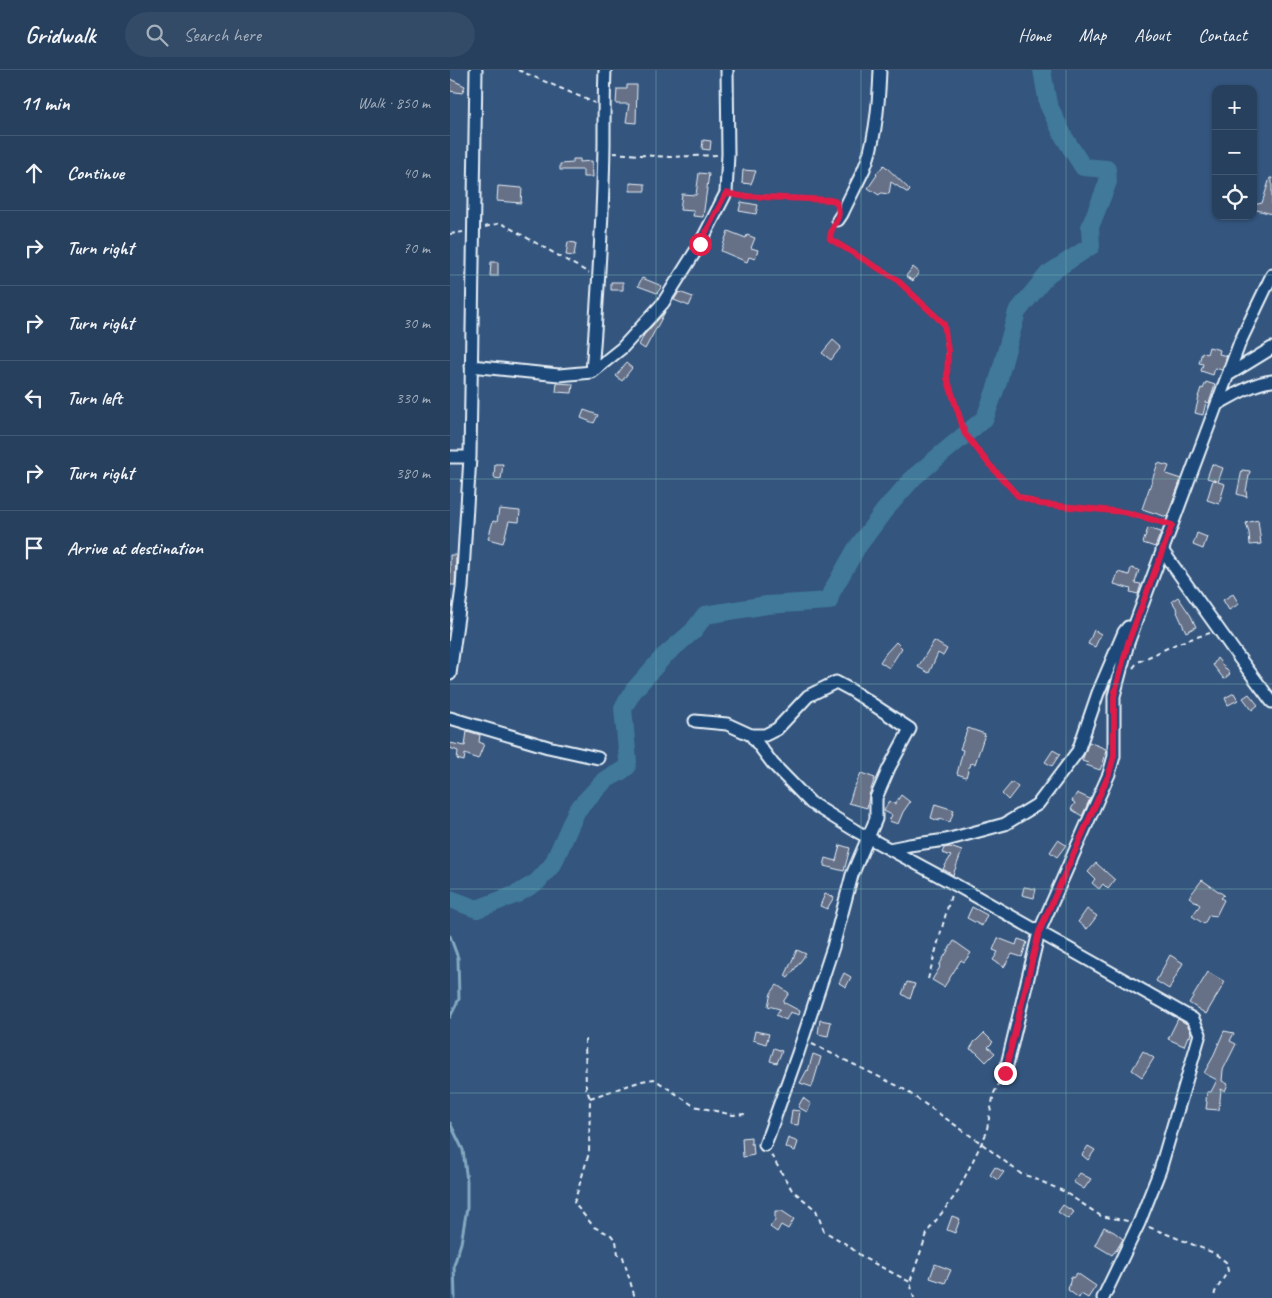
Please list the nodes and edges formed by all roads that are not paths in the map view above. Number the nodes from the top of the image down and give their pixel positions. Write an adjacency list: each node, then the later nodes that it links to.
1 (476, 70): 8 (street)
2 (605, 70): 9 (street)
3 (727, 70): 9 (street)
4 (880, 70): 5 (street)
5 (838, 220)
6 (1272, 275): 10 (street)
7 (1272, 348): 10 (street)
8 (471, 366): 9 (street); 14 (street)
9 (592, 372)
10 (1228, 375): 12 (street)
11 (1272, 381): 12 (street)
12 (1218, 404): 15 (street)
13 (450, 457): 14 (street)
14 (470, 457): 17 (street)
15 (1162, 550): 16 (street); 18 (street)
16 (1139, 615): 24 (street); 25 (street)
17 (450, 674)
18 (1272, 702)
19 (450, 718): 22 (street)
20 (695, 721): 21 (street)
21 (751, 735): 23 (street); 23 (street)
22 (598, 758)
23 (868, 837): 24 (street); 27 (street)
24 (889, 849): 25 (street)
25 (1039, 932): 26 (street); 28 (street)
26 (1005, 1073)
27 (765, 1145)
28 (1103, 1298)

